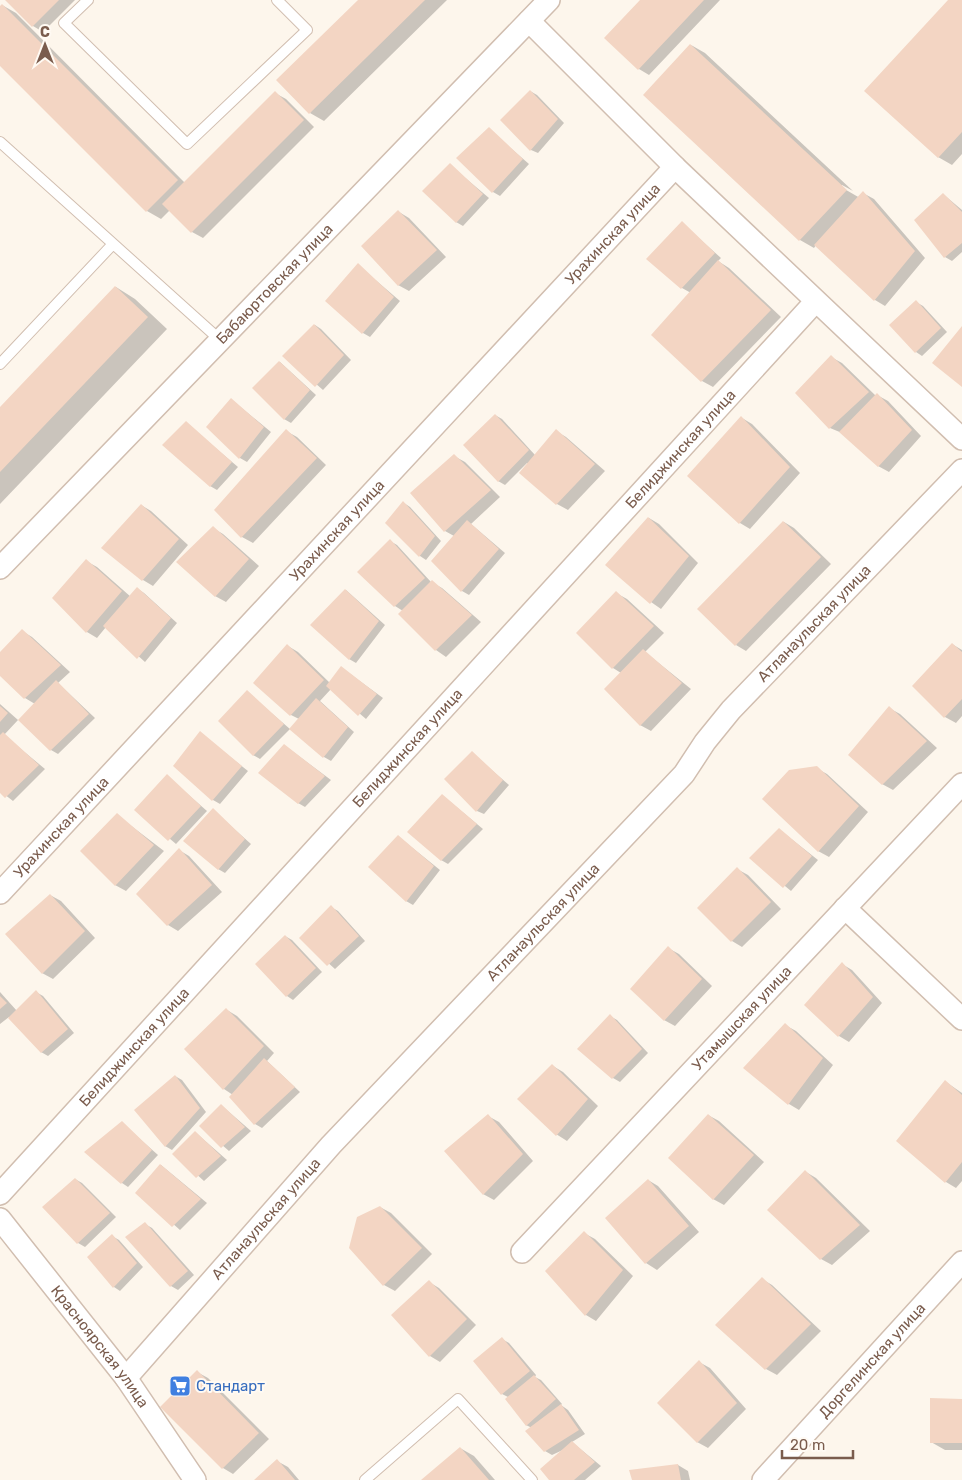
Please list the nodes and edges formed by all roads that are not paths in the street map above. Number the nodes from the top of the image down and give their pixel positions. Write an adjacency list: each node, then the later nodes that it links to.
1 (88, 0): 2 (lane)
2 (277, 0)
3 (549, 0): 4 (street, Бабаюртовская улица)
4 (529, 21): 6 (street); 9 (street, Бабаюртовская улица)
5 (0, 142): 7 (lane)
6 (675, 167): 8 (street); 15 (street, Урахинская улица)
7 (113, 244): 9 (lane); 10 (lane)
8 (815, 302): 11 (street); 18 (street, Белиджинская улица)
9 (219, 339): 13 (street, Бабаюртовская улица)
10 (0, 364)
11 (962, 438)
12 (962, 470): 22 (street, Атланаульская улица)
13 (0, 568)
14 (962, 784): 16 (street, Утамышская улица)
15 (0, 893)
16 (845, 908): 17 (street); 20 (street, Утамышская улица)
17 (962, 1019)
18 (0, 1194)
19 (0, 1219): 22 (street, Красноярская улица)
20 (522, 1252)
21 (958, 1275): 26 (street, Доргелинская улица)
22 (126, 1378): 23 (street, Красноярская улица)
23 (194, 1480)
24 (365, 1480): 25 (lane)
25 (532, 1480)
26 (763, 1480)

